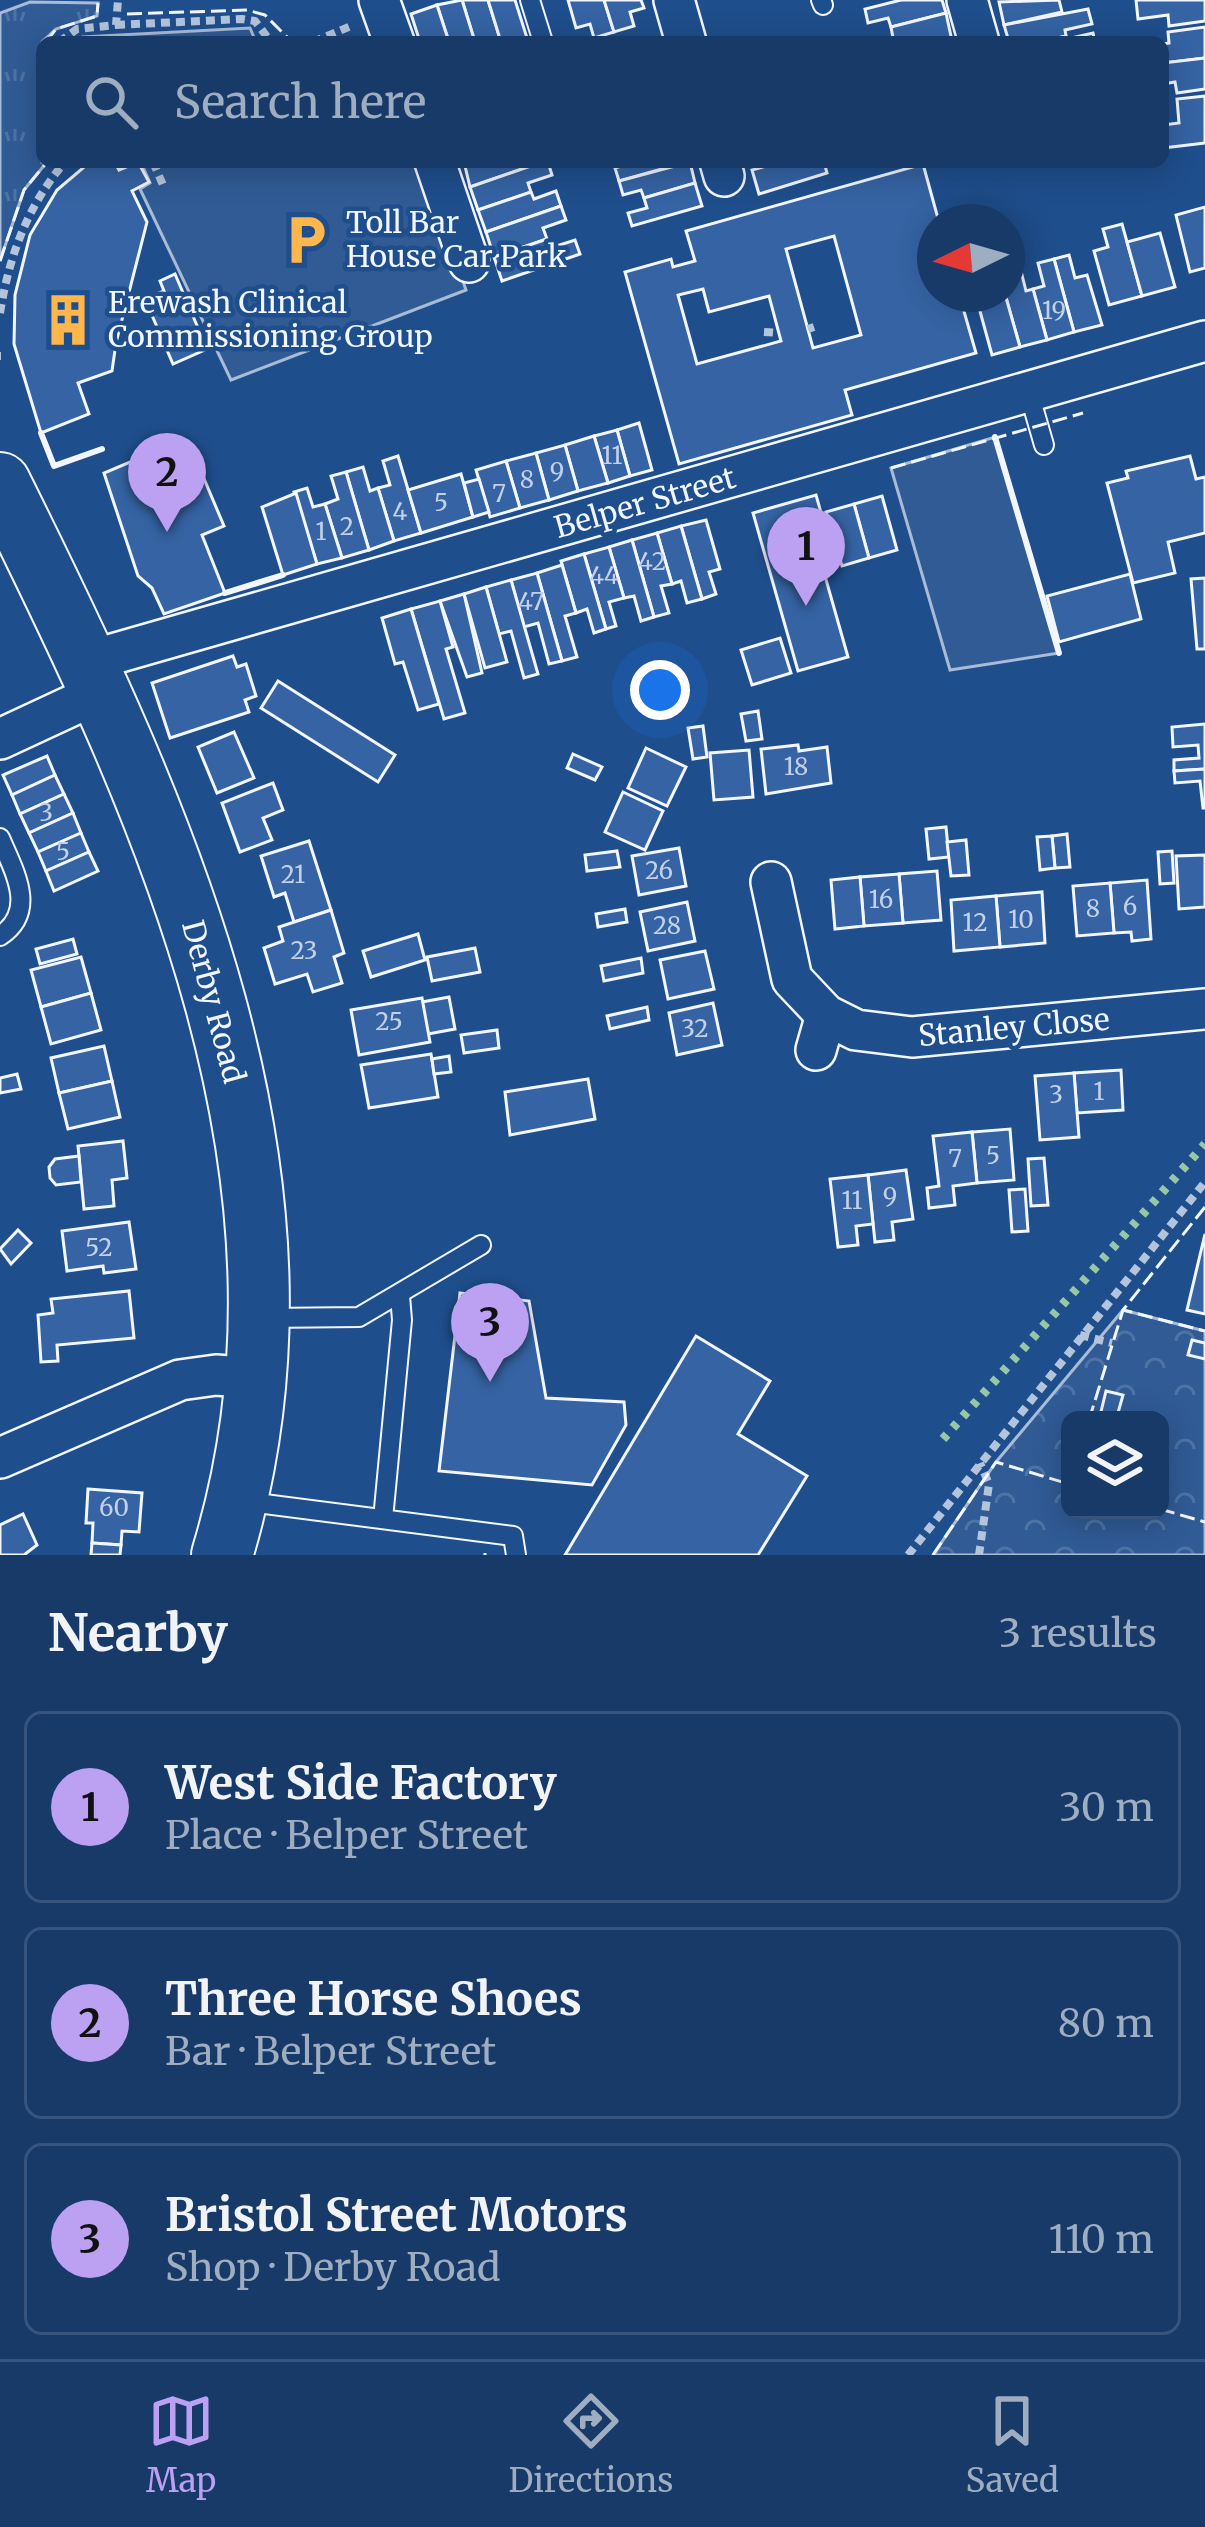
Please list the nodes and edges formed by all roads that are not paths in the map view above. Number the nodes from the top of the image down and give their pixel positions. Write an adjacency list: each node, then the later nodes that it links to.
1 (530, 0): 4 (lane)
2 (674, 0): 5 (street)
3 (968, 0): 6 (street)
4 (540, 36)
5 (684, 36)
6 (977, 36)
7 (437, 168): 8 (street)
8 (470, 262)
9 (1205, 341): 10 (street, Belper Street)
10 (1029, 392): 11 (lane); 13 (street, Belper Street)
11 (1044, 445)
12 (0, 483): 13 (main road, Derby Road)
13 (92, 678): 14 (street, Belper Street); 21 (main road, Derby Road)
14 (0, 739)
15 (0, 838): 17 (lane)
16 (771, 882): 18 (street, Stanley Close)
17 (0, 936)
18 (1205, 1009)
19 (481, 1245): 20 (lane)
20 (400, 1296): 21 (lane); 24 (lane)
21 (260, 1318): 22 (main road, Derby Road)
22 (256, 1378): 23 (street); 25 (main road, Derby Road)
23 (0, 1458)
24 (383, 1519): 25 (lane); 26 (lane)
25 (229, 1528)
26 (516, 1555)

